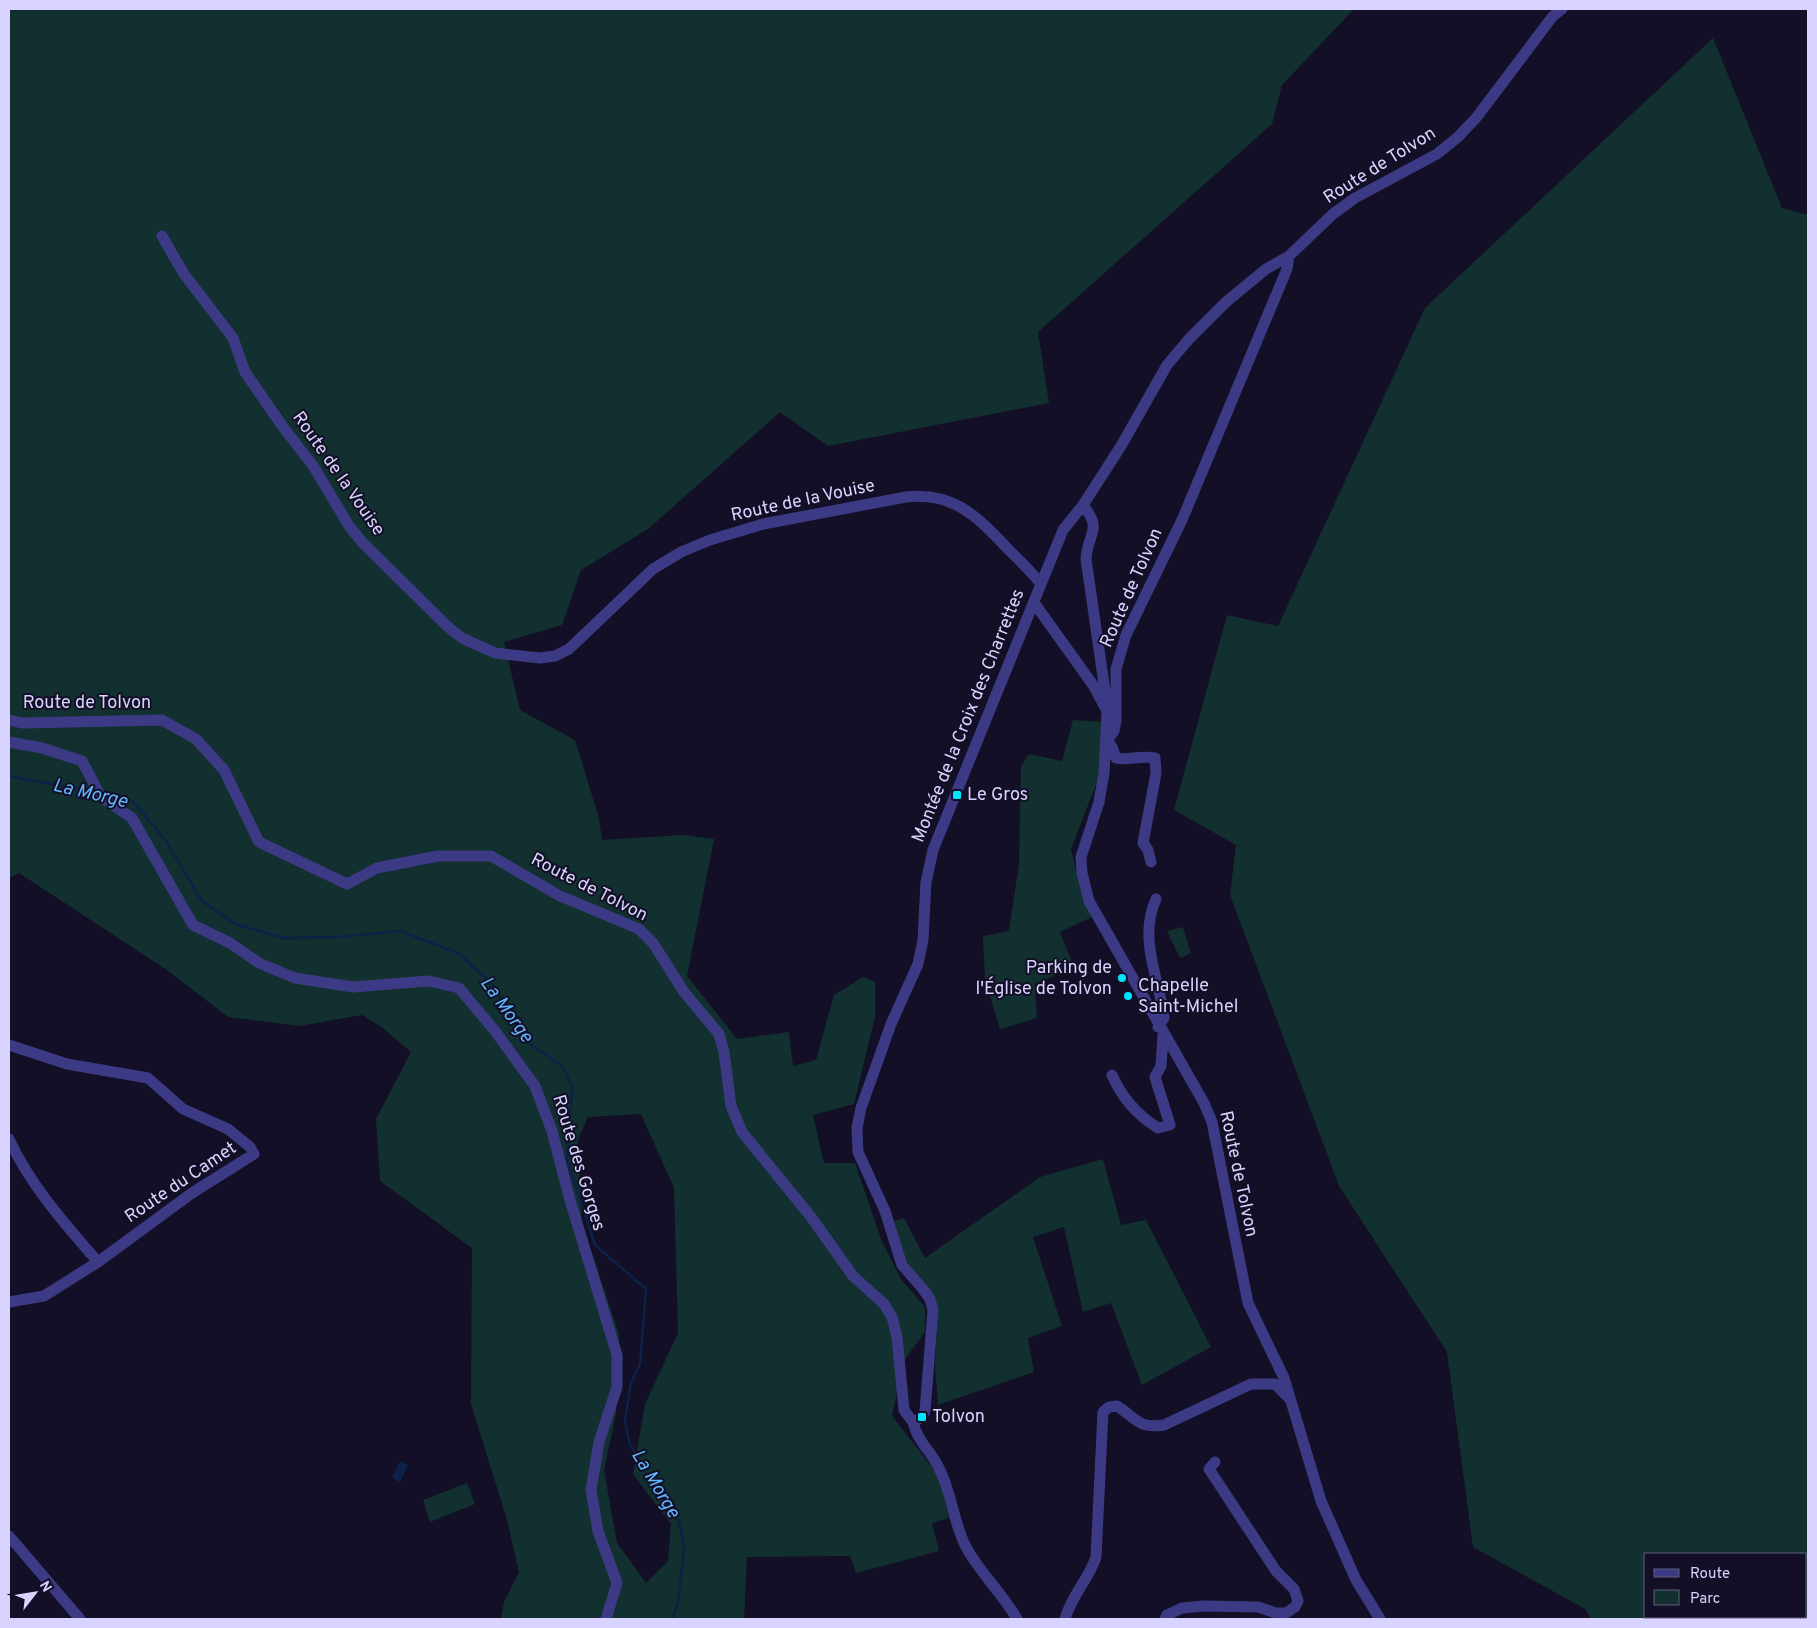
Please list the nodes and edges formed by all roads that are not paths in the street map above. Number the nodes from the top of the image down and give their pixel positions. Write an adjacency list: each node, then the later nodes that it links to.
1 (1562, 9): 3 (street, Route de Tolvon)
2 (162, 236): 5 (street, Route de la Vouise)
3 (1289, 256): 4 (street, Montée de la Croix des Charrettes); 9 (street, Route de Tolvon)
4 (1083, 505): 5 (street, Montée de la Croix des Charrettes); 7 (street)
5 (1041, 584): 6 (street, Montée de la Croix des Charrettes)
6 (1034, 604): 7 (street); 20 (street, Montée de la Croix des Charrettes)
7 (1107, 711): 9 (street)
8 (9, 720): 20 (street, Route de Tolvon)
9 (1107, 740): 11 (street); 13 (street, Route de Tolvon)
10 (9, 742): 24 (street, Route des Gorges)
11 (1151, 862)
12 (1156, 899): 13 (street)
13 (1161, 1031): 15 (street); 19 (street, Route de Tolvon)
14 (9, 1045): 17 (street, Route du Camet)
15 (1112, 1075)
16 (9, 1139): 17 (street)
17 (98, 1262): 18 (street, Route du Camet)
18 (9, 1302)
19 (1293, 1403): 26 (street); 28 (street, Route de Tolvon)
20 (913, 1422): 25 (street)
21 (1215, 1462): 27 (street)
22 (9, 1536): 23 (street)
23 (80, 1619)
24 (606, 1619)
25 (1017, 1619)
26 (1065, 1619)
27 (1165, 1619)
28 (1380, 1619)

